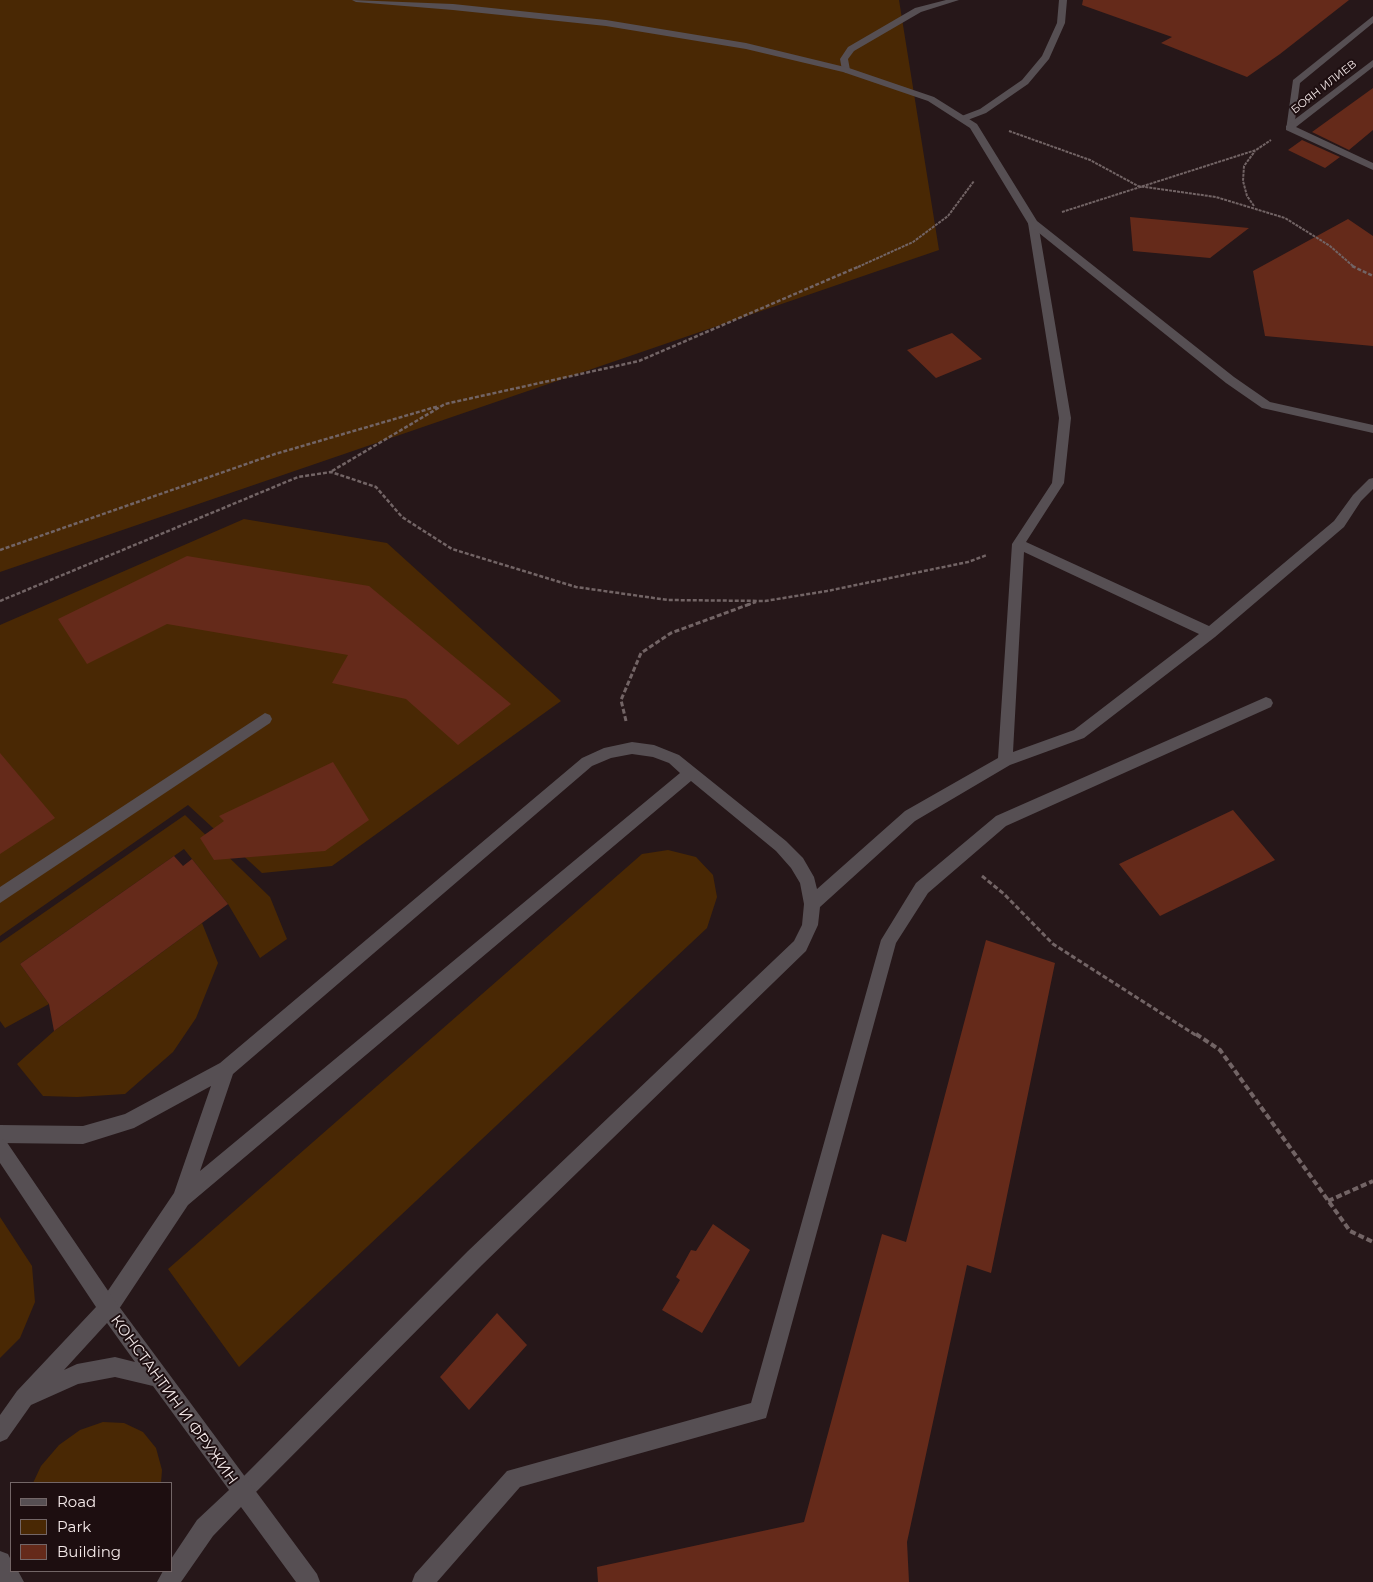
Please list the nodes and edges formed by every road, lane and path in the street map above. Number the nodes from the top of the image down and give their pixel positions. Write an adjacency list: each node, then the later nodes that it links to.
1 (356, 0): 6 (street)
2 (955, 0): 6 (street)
3 (1063, 0): 7 (street)
4 (1373, 19): 9 (street)
5 (1373, 63): 9 (street, БОЯН ИЛИЕВ)
6 (846, 70): 7 (street)
7 (962, 119): 8 (street)
8 (974, 126): 11 (street); 13 (path)
9 (1289, 128): 10 (path); 12 (street)
10 (1256, 150): 13 (path); 14 (path)
11 (993, 157): 15 (street); 17 (path)
12 (1373, 167)
13 (1138, 186): 14 (path); 15 (path)
14 (1254, 207): 16 (path)
15 (1034, 223): 18 (street); 21 (street)
16 (1373, 276)
17 (445, 404): 19 (path); 22 (path)
18 (1373, 429)
19 (331, 472): 23 (path); 24 (path)
20 (1373, 482): 25 (street)
21 (1018, 544): 24 (path); 25 (street); 29 (street)
22 (0, 550)
23 (0, 601)
24 (758, 601): 28 (path)
25 (1210, 633): 29 (street)
26 (1266, 703): 31 (street)
27 (265, 719): 32 (street)
28 (632, 748): 30 (street); 34 (street)
29 (1005, 761): 33 (street)
30 (690, 773): 33 (street); 38 (street)
31 (958, 856): 39 (path); 50 (street)
32 (0, 896)
33 (812, 904): 45 (street)
34 (226, 1069): 35 (street); 38 (street)
35 (0, 1134)
36 (0, 1147): 41 (street, КОНСТАНТИН И ФРУЖИН)
37 (1373, 1181): 39 (path)
38 (181, 1198): 41 (street)
39 (1328, 1201): 40 (path)
40 (1373, 1242)
41 (108, 1308): 42 (street, КОНСТАНТИН И ФРУЖИН); 43 (street)
42 (159, 1377): 43 (street); 45 (street, КОНСТАНТИН И ФРУЖИН)
43 (24, 1398): 44 (street)
44 (0, 1432)
45 (241, 1493): 48 (street); 49 (street, КОНСТАНТИН И ФРУЖИН)
46 (0, 1562): 47 (street)
47 (14, 1582)
48 (168, 1582)
49 (309, 1582)
50 (423, 1582)

